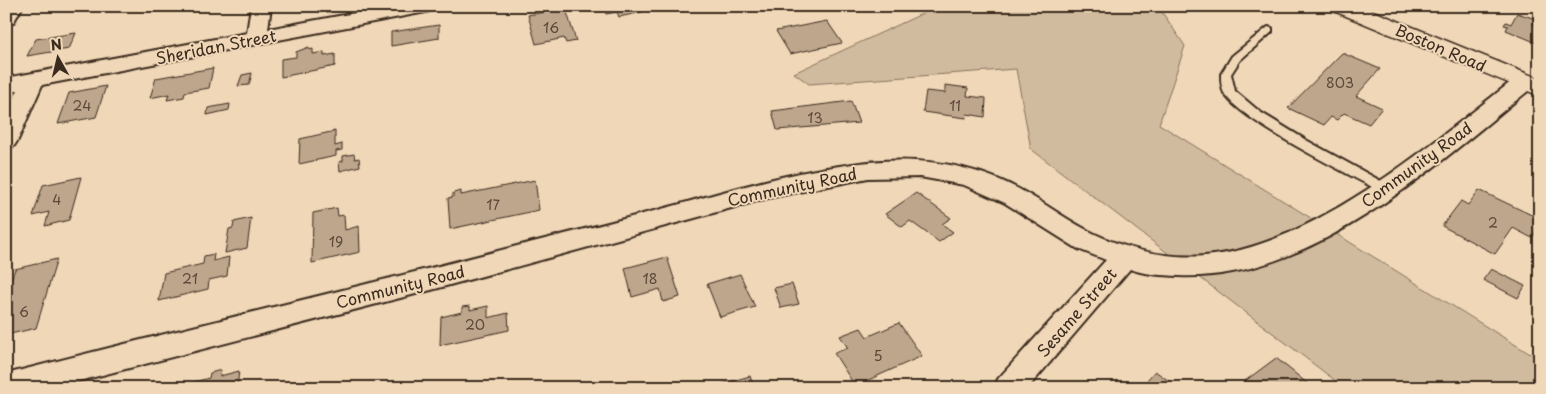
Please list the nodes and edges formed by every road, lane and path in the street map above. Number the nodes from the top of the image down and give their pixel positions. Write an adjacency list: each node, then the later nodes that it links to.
1 (13, 6): 5 (street)
2 (261, 6): 7 (street)
3 (426, 6): 7 (street, Sheridan Street)
4 (1342, 6): 10 (main road, Boston Road)
5 (6, 19)
6 (1268, 30): 12 (lane)
7 (257, 38): 8 (street, Sheridan Street)
8 (33, 80): 9 (street, Sheridan Street); 11 (street)
9 (6, 85)
10 (1532, 85): 12 (street, Community Road)
11 (6, 140)
12 (1386, 189): 13 (street, Community Road)
13 (1123, 259): 14 (street, Community Road); 15 (street, Sesame Street)
14 (6, 387)
15 (1009, 388)

